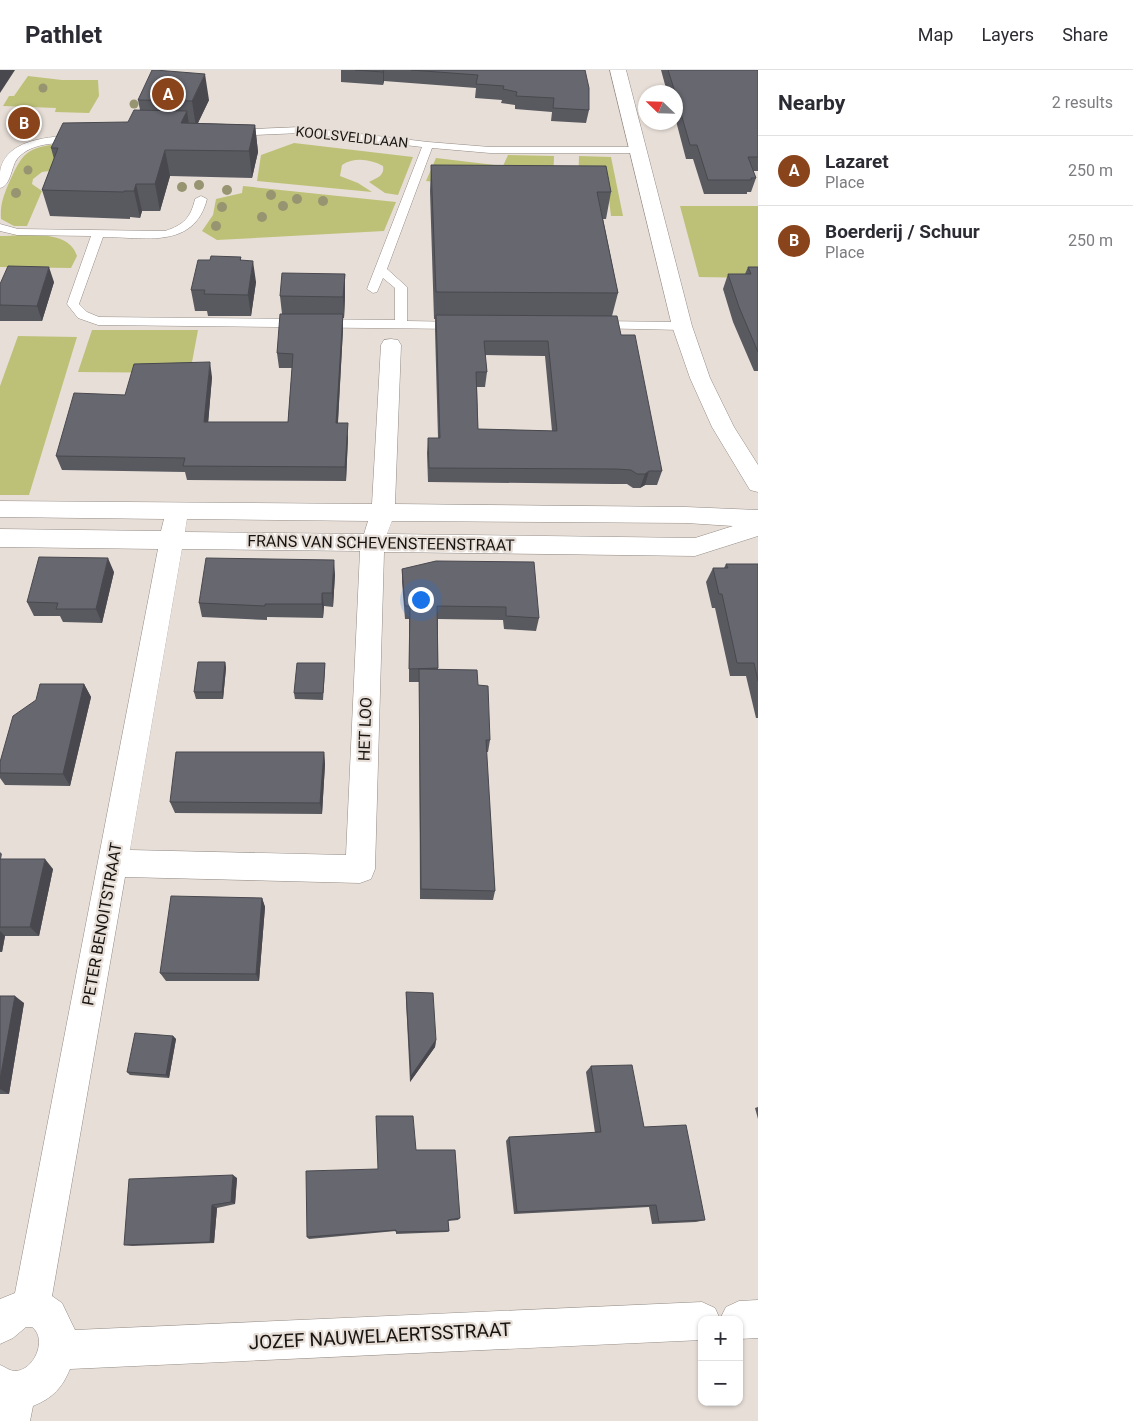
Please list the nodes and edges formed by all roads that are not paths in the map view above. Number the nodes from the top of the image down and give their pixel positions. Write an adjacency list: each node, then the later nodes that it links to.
1 (618, 70): 5 (street)
2 (223, 132): 4 (lane, KOOLSVELDLAAN)
3 (87, 137): 6 (lane)
4 (428, 145): 5 (lane, KOOLSVELDLAAN); 10 (lane)
5 (637, 150): 15 (street)
6 (0, 186)
7 (201, 199): 9 (lane)
8 (0, 227): 9 (lane)
9 (98, 234): 12 (lane)
10 (380, 270): 11 (lane); 12 (lane)
11 (373, 289)
12 (401, 325): 13 (lane)
13 (468, 325)
14 (586, 325): 15 (lane)
15 (682, 326): 17 (street)
16 (391, 345): 20 (street, HET LOO)
17 (758, 484)
18 (0, 508): 19 (street, FRANS VAN SCHEVENSTEENSTRAAT)
19 (177, 510): 20 (street, FRANS VAN SCHEVENSTEENSTRAAT); 24 (street, PETER BENOITSTRAAT)
20 (383, 512): 21 (street, FRANS VAN SCHEVENSTEENSTRAAT); 25 (street, HET LOO)
21 (758, 519)
22 (758, 527): 25 (street, FRANS VAN SCHEVENSTEENSTRAAT)
23 (0, 538): 24 (street, FRANS VAN SCHEVENSTEENSTRAAT)
24 (172, 540): 25 (street, FRANS VAN SCHEVENSTEENSTRAAT); 26 (street, PETER BENOITSTRAAT)
25 (372, 544): 26 (street, HET LOO)
26 (114, 863): 27 (street, PETER BENOITSTRAAT)
27 (16, 1317): 31 (street)
28 (758, 1319): 29 (street)
29 (743, 1320)
30 (698, 1322): 31 (street, JOZEF NAUWELAERTSSTRAAT)
31 (58, 1350): 32 (street)
32 (9, 1399)

